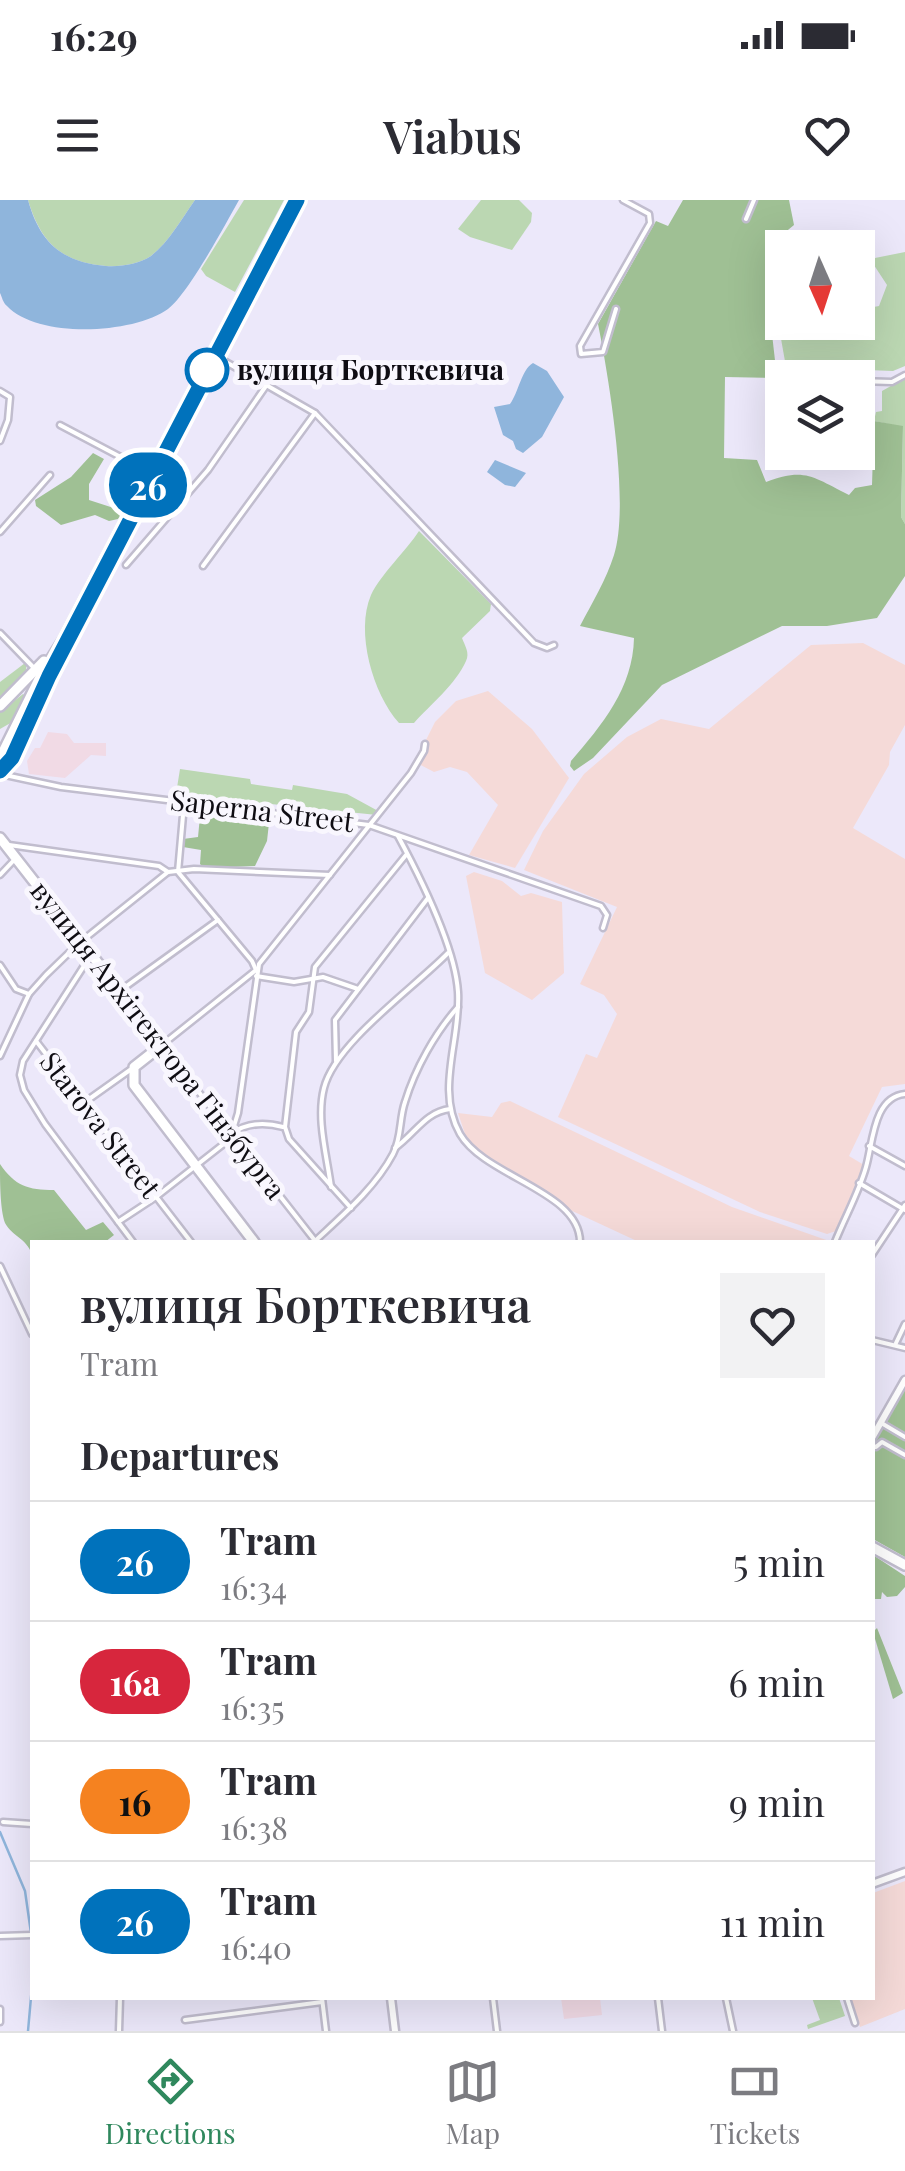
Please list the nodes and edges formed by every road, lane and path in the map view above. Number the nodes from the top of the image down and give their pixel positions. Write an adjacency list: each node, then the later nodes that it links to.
1 (292, 200): 6 (main road)
2 (623, 200): 5 (street)
3 (754, 200): 4 (street)
4 (746, 220)
5 (616, 308)
6 (212, 354): 9 (street); 14 (main road)
7 (905, 374): 8 (street)
8 (875, 382)
9 (268, 383): 11 (street); 17 (street)
10 (0, 391): 13 (street)
11 (316, 413): 18 (street); 21 (street)
12 (60, 425): 14 (street)
13 (0, 442)
14 (149, 472): 20 (main road)
15 (50, 475): 16 (street)
16 (0, 532)
17 (126, 565)
18 (203, 566)
19 (0, 633): 23 (street)
20 (60, 645): 22 (main road); 23 (main road)
21 (554, 645)
22 (54, 659): 23 (main road); 24 (main road)
23 (39, 672): 24 (main road); 25 (main road)
24 (28, 696): 25 (main road); 27 (main road); 28 (main road)
25 (0, 707)
26 (425, 744): 30 (street)
27 (0, 758)
28 (0, 772): 29 (street, Saperna Street)
29 (184, 802): 30 (street, Saperna Street); 36 (street)
30 (370, 824): 31 (street, Saperna Street); 38 (street)
31 (397, 834): 33 (street); 41 (street, Saperna Street)
32 (3, 841): 34 (main road, вулиця Архітектора Гінзбурга); 35 (street)
33 (407, 853): 39 (street); 47 (street)
34 (16, 858): 37 (street); 42 (main road, вулиця Архітектора Гінзбурга)
35 (168, 872): 36 (street); 42 (street)
36 (178, 872): 38 (street); 40 (street)
37 (0, 875)
38 (330, 875): 46 (street)
39 (428, 898): 43 (street); 48 (street)
40 (218, 920): 46 (street); 49 (street)
41 (603, 928)
42 (82, 942): 44 (main road, вулиця Архітектора Гінзбурга); 50 (street)
43 (448, 953): 51 (street); 55 (street)
44 (92, 955): 49 (main road, вулиця Архітектора Гінзбурга); 52 (street, Starova Street)
45 (0, 964): 50 (street)
46 (256, 973): 47 (street); 53 (street); 61 (street)
47 (316, 978): 48 (street); 60 (street)
48 (359, 989): 55 (street)
49 (120, 991): 53 (main road, вулиця Архітектора Гінзбурга)
50 (29, 994): 54 (street)
51 (458, 1008): 59 (street); 63 (street)
52 (36, 1042): 58 (street, Starova Street); 71 (street)
53 (162, 1046): 56 (main road); 61 (street, вулиця Архітектора Гінзбурга)
54 (0, 1056)
55 (336, 1063): 67 (street)
56 (134, 1068): 58 (street); 64 (main road)
57 (905, 1094): 62 (street)
58 (84, 1103): 68 (street, Starova Street)
59 (451, 1108): 63 (street); 77 (street)
60 (285, 1128): 61 (street); 67 (street)
61 (231, 1134): 64 (street); 75 (street, вулиця Архітектора Гінзбурга)
62 (869, 1146): 65 (street); 66 (street)
63 (396, 1148): 69 (street)
64 (194, 1164): 68 (street); 74 (main road)
65 (905, 1166)
66 (859, 1183): 70 (street); 78 (street)
67 (331, 1187): 69 (street)
68 (156, 1197): 71 (street); 73 (street, Starova Street)
69 (351, 1208): 76 (street)
70 (904, 1208): 79 (street)
71 (118, 1222): 72 (street)
72 (132, 1240)
73 (190, 1240)
74 (252, 1240)
75 (312, 1240)
76 (316, 1240)
77 (580, 1240)
78 (836, 1240)
79 (875, 1252)
80 (0, 1266): 82 (street)
81 (905, 1324): 84 (street)
82 (30, 1330)
83 (875, 1340): 84 (street)
84 (896, 1344): 85 (street)
85 (905, 1348)
86 (905, 1380): 87 (street)
87 (881, 1423): 88 (street); 89 (street)
88 (875, 1433)
89 (905, 1436)
90 (875, 1448): 91 (street)
91 (905, 1455)
92 (875, 1549): 93 (main road)
93 (905, 1565)
94 (2, 1822): 95 (street)
95 (30, 1824)
96 (905, 1872): 97 (street)
97 (875, 1883)
98 (30, 1935): 99 (street)
99 (0, 1936)
100 (120, 2000): 111 (street)
101 (322, 2000): 108 (street); 112 (street)
102 (391, 2000): 113 (street)
103 (492, 2000): 114 (street)
104 (658, 2000): 115 (street)
105 (726, 2000): 116 (street)
106 (848, 2000): 110 (street)
107 (0, 2009): 109 (street)
108 (184, 2020)
109 (0, 2022)
110 (855, 2023)
111 (119, 2031)
112 (326, 2031)
113 (395, 2031)
114 (497, 2031)
115 (662, 2031)
116 (733, 2031)

